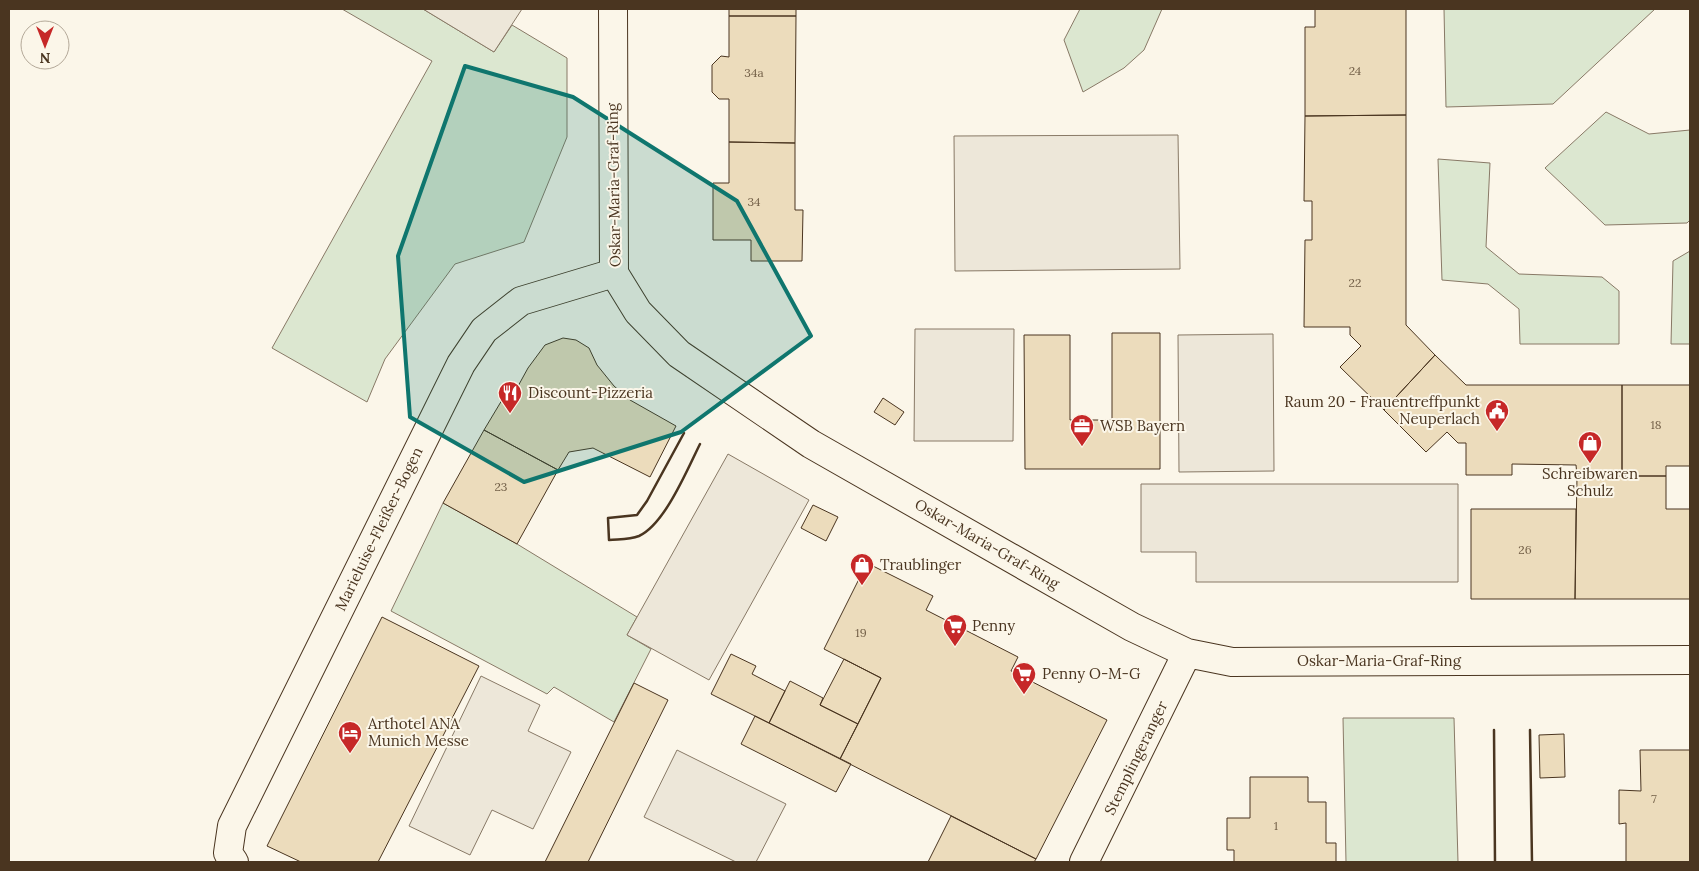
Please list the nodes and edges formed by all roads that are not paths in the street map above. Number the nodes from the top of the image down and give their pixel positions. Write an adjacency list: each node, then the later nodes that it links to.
1 (613, 9): 2 (street, Oskar-Maria-Graf-Ring)
2 (614, 273): 3 (street, Oskar-Maria-Graf-Ring); 5 (street, Marieluise-Fleißer-Bogen)
3 (1187, 653): 4 (street, Oskar-Maria-Graf-Ring); 6 (street, Stemplingeranger)
4 (1690, 660)
5 (234, 862)
6 (1084, 862)

